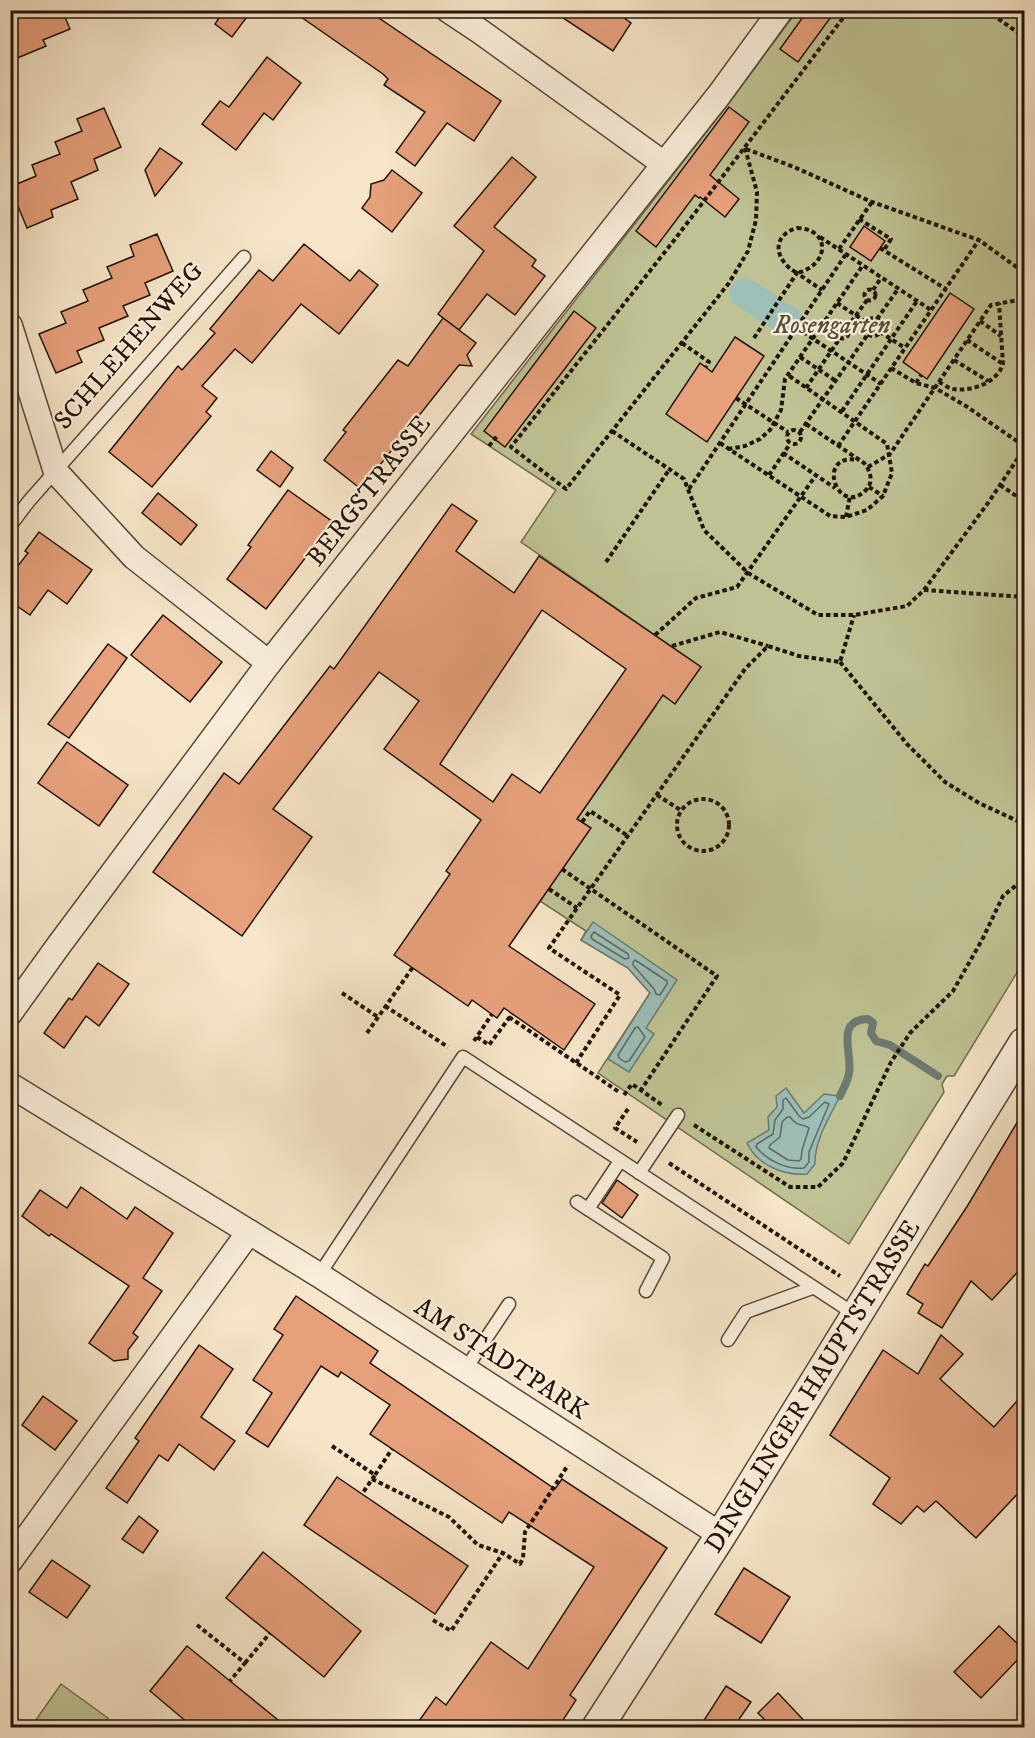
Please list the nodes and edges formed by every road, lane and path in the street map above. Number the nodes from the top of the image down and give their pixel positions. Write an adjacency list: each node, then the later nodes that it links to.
1 (448, 10): 7 (street)
2 (781, 10): 7 (street, BERGSTRASSE)
3 (849, 10): 6 (path)
4 (986, 10): 5 (path)
5 (1024, 37)
6 (745, 148): 8 (path); 46 (path); 47 (path)
7 (664, 164): 114 (street, BERGSTRASSE)
8 (872, 202): 9 (path); 13 (path)
9 (860, 219): 10 (path); 22 (path)
10 (851, 231): 12 (path); 14 (path)
11 (817, 235): 14 (path); 19 (path); 19 (path)
12 (858, 236)
13 (979, 240): 18 (path); 22 (path)
14 (838, 249): 15 (path)
15 (846, 254): 17 (path); 23 (path)
16 (244, 257): 92 (lane, SCHLEHENWEG)
17 (862, 265): 20 (path); 28 (path)
18 (1023, 269): 25 (path)
19 (797, 273): 23 (path); 41 (path)
20 (881, 278): 21 (path); 24 (path)
21 (898, 289): 27 (path); 32 (path)
22 (946, 289): 30 (path)
23 (822, 290): 37 (path)
24 (873, 290): 26 (path); 26 (path)
25 (1022, 299): 29 (path); 36 (path)
26 (867, 300): 31 (path)
27 (917, 301): 30 (path); 44 (path)
28 (837, 303): 31 (path); 42 (path)
29 (999, 303): 33 (path); 40 (path)
30 (931, 310): 48 (path)
31 (856, 315): 34 (path); 49 (path)
32 (877, 319): 34 (path); 38 (path)
33 (980, 321): 40 (path); 45 (path)
34 (866, 322): 39 (path)
35 (10, 326): 71 (street, SCHLEHENWEG)
36 (1024, 326): 50 (path)
37 (797, 328): 42 (path); 72 (path)
38 (880, 332): 39 (path); 44 (path)
39 (868, 334): 53 (path)
40 (1001, 336): 54 (path)
41 (754, 338)
42 (813, 338): 49 (path); 51 (path)
43 (589, 339): 46 (path)
44 (891, 339): 48 (path); 58 (path)
45 (967, 340): 52 (path); 54 (path)
46 (593, 342): 77 (path)
47 (682, 343): 55 (path); 77 (path)
48 (905, 348): 56 (path)
49 (832, 351): 53 (path); 57 (path)
50 (1024, 354)
51 (800, 357): 57 (path); 59 (path)
52 (954, 360): 62 (path); 63 (path)
53 (848, 362): 58 (path); 61 (path)
54 (1003, 364): 62 (path)
55 (706, 367)
56 (891, 368): 64 (path); 65 (path)
57 (818, 370): 61 (path); 66 (path)
58 (867, 374): 65 (path); 73 (path)
59 (788, 375): 66 (path); 75 (path)
60 (921, 375): 64 (path)
61 (836, 381): 70 (path)
62 (989, 381): 63 (path)
63 (939, 382): 67 (path)
64 (916, 383): 67 (path)
65 (881, 384): 74 (path)
66 (806, 387): 70 (path)
67 (935, 388): 85 (path); 88 (path)
68 (10, 391): 71 (street, SCHLEHENWEG)
69 (736, 398): 72 (path)
70 (823, 399): 73 (path); 76 (path)
71 (35, 402): 92 (street, SCHLEHENWEG)
72 (746, 404): 75 (path); 81 (path)
73 (842, 411): 74 (path)
74 (855, 421): 84 (path); 88 (path)
75 (775, 423): 78 (path); 86 (path)
76 (806, 424): 79 (path); 84 (path)
77 (612, 431): 91 (path)
78 (788, 432): 79 (path); 82 (path)
79 (800, 432): 82 (path)
80 (497, 436): 83 (path)
81 (720, 443): 86 (path); 97 (path)
82 (790, 443): 87 (path)
83 (489, 446)
84 (838, 446): 89 (path)
85 (1024, 447): 95 (path)
86 (728, 449): 93 (path)
87 (783, 453): 93 (path); 94 (path)
88 (890, 454): 90 (path); 101 (path)
89 (858, 460): 90 (path); 98 (path)
90 (868, 467): 96 (path)
91 (669, 470): 97 (path); 105 (path)
92 (56, 472): 104 (lane, SCHLEHENWEG); 114 (street, SCHLEHENWEG)
93 (769, 475): 99 (path)
94 (816, 475): 98 (path); 99 (path)
95 (1000, 485): 102 (path); 107 (path)
96 (869, 487): 100 (path); 101 (path)
97 (689, 489): 106 (path)
98 (838, 491): 100 (path)
99 (801, 496): 103 (path); 106 (path)
100 (850, 496): 103 (path)
101 (883, 496): 103 (path)
102 (1024, 501)
103 (846, 517)
104 (10, 526)
105 (606, 562)
106 (748, 573): 109 (path); 110 (path)
107 (924, 590): 108 (path); 109 (path)
108 (1024, 597)
109 (854, 615): 113 (path)
110 (655, 635)
111 (672, 646): 112 (path)
112 (768, 646): 113 (path); 115 (path)
113 (840, 662): 118 (path)
114 (269, 663): 128 (street, BERGSTRASSE)
115 (657, 795): 116 (path); 119 (path)
116 (682, 811): 116 (path)
117 (582, 822): 119 (path)
118 (1024, 824)
119 (628, 836): 123 (path)
120 (562, 870): 123 (path)
121 (1024, 879): 140 (path)
122 (549, 889): 124 (path)
123 (591, 889): 124 (path); 136 (path)
124 (577, 908): 134 (path)
125 (412, 967): 127 (path)
126 (342, 993): 130 (path)
127 (386, 1006): 130 (path); 133 (path)
128 (10, 1013)
129 (492, 1014): 134 (path)
130 (378, 1017): 131 (path)
131 (367, 1033)
132 (1024, 1043): 153 (street, DINGLINGER HAUPTSTRASSE)
133 (452, 1050)
134 (576, 1063): 137 (path)
135 (10, 1085): 147 (street, AM STADTPARK)
136 (640, 1090): 138 (path); 140 (path)
137 (619, 1092)
138 (624, 1095)
139 (628, 1109): 141 (path)
140 (678, 1115): 142 (lane)
141 (615, 1128)
142 (653, 1153): 144 (lane); 149 (path)
143 (620, 1161): 144 (lane); 146 (lane); 148 (lane)
144 (639, 1173): 150 (lane)
145 (577, 1202): 146 (lane)
146 (588, 1209): 151 (lane)
147 (249, 1232): 148 (street, AM STADTPARK); 163 (street)
148 (319, 1275): 155 (street, AM STADTPARK)
149 (840, 1276)
150 (812, 1288): 153 (lane); 154 (lane)
151 (646, 1291)
152 (509, 1304): 155 (lane)
153 (856, 1316): 161 (street, DINGLINGER HAUPTSTRASSE)
154 (728, 1340)
155 (465, 1370): 156 (street, AM STADTPARK)
156 (581, 1445): 161 (street, AM STADTPARK); 162 (path)
157 (332, 1446): 159 (path)
158 (392, 1449): 159 (path)
159 (374, 1477): 160 (path); 162 (path)
160 (362, 1494)
161 (721, 1535): 169 (street, DINGLINGER HAUPTSTRASSE)
162 (503, 1553): 164 (path)
163 (10, 1562)
164 (433, 1620)
165 (197, 1625): 167 (path)
166 (270, 1633): 167 (path)
167 (244, 1663): 168 (path)
168 (230, 1681)
169 (597, 1728)

